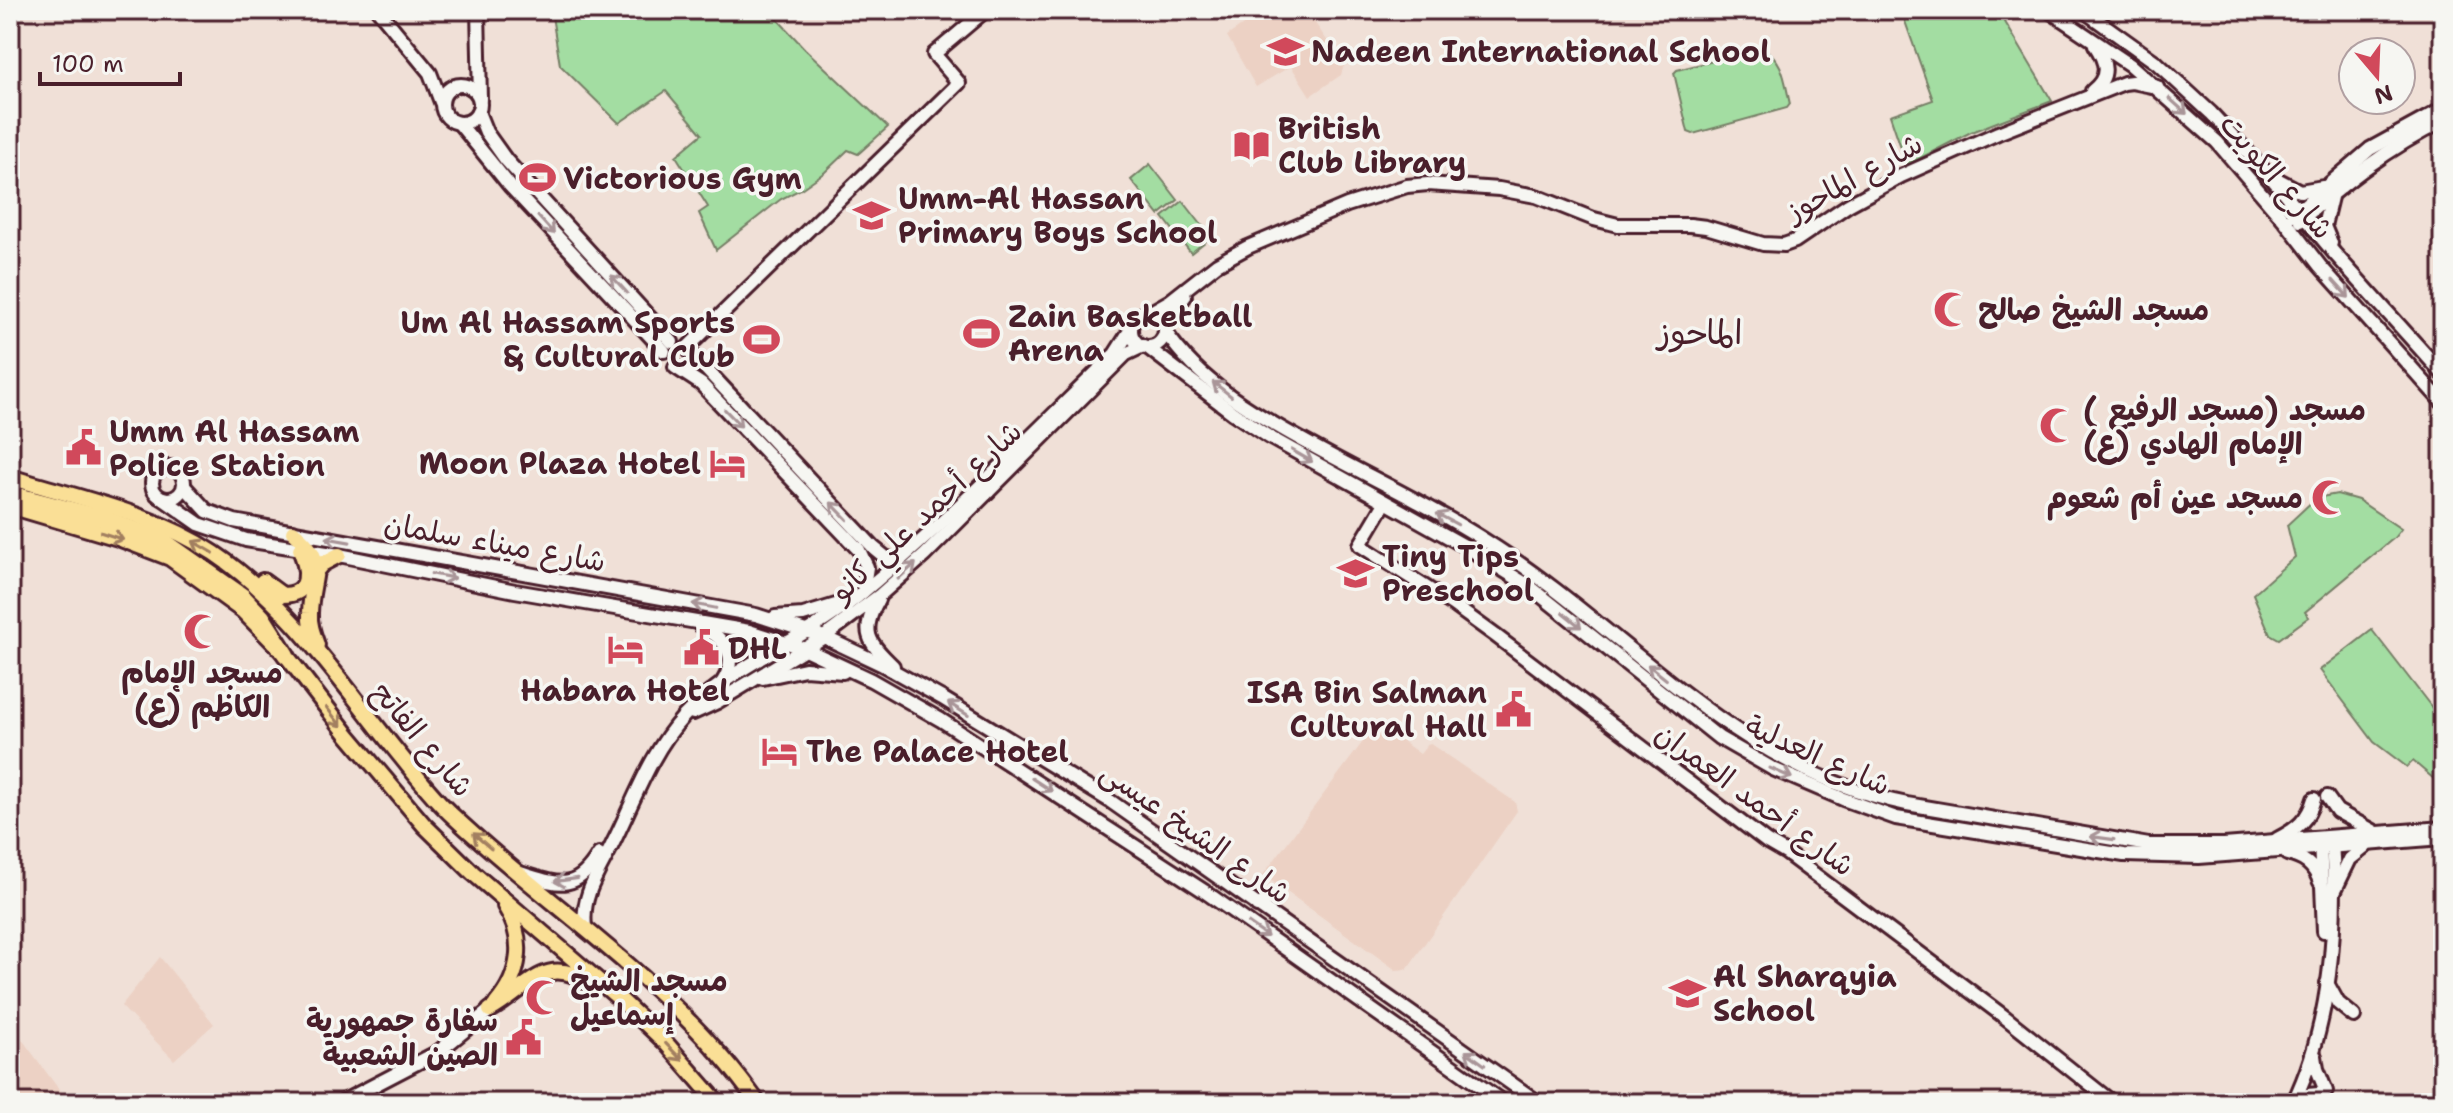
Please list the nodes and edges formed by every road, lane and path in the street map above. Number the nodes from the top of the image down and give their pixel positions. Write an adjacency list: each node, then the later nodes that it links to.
1 (378, 10): 8 (main road)
2 (478, 10): 7 (main road)
3 (986, 10): 28 (main road)
4 (2048, 10): 6 (main road, شارع الكويت)
5 (2083, 10): 17 (main road, شارع الكويت)
6 (2090, 38): 10 (main road, شارع الكويت); 11 (main road)
7 (479, 61): 9 (main road); 13 (main road)
8 (430, 73): 9 (main road); 12 (main road)
9 (460, 86): 12 (main road); 13 (main road)
10 (2157, 87): 11 (main road, شارع الماحوز); 20 (main road, شارع الكويت, one-way to 20)
11 (2084, 98): 22 (main road, شارع الماحوز)
12 (442, 103): 16 (main road)
13 (478, 107): 16 (main road); 26 (main road, one-way to 13)
14 (2443, 109): 18 (main road)
15 (2443, 121): 18 (main road)
16 (459, 123): 26 (main road, one-way to 26)
17 (2270, 176): 18 (main road); 19 (main road, شارع الكويت)
18 (2328, 192): 19 (main road); 21 (main road)
19 (2302, 213): 20 (main road); 21 (main road, شارع الكويت)
20 (2289, 225): 31 (main road, شارع الكويت, one-way to 31)
21 (2335, 254): 30 (main road, شارع الكويت)
22 (1199, 277): 23 (main road); 24 (main road)
23 (1149, 313): 24 (main road); 25 (main road)
24 (1165, 328): 27 (main road); 61 (main road, شارع العدلية, one-way to 24)
25 (1131, 329): 27 (main road); 38 (main road, شارع أحمد علي كانو)
26 (668, 346): 28 (main road); 29 (main road)
27 (1145, 346): 36 (main road, شارع العدلية, one-way to 36); 38 (main road, شارع أحمد علي كانو)
28 (689, 350): 29 (main road); 42 (main road, one-way to 28)
29 (675, 367): 46 (main road, one-way to 46)
30 (2443, 374)
31 (2443, 403)
32 (10, 477): 43 (main road, شارع الفاتح, one-way to 32)
33 (184, 486): 35 (main road); 35 (main road); 39 (main road, شارع ميناء سلمان)
34 (10, 494): 53 (highway)
35 (162, 498): 40 (main road, شارع ميناء سلمان)
36 (1385, 503): 59 (main road, شارع العدلية, one-way to 59); 84 (main road, شارع أحمد العمران)
37 (10, 506): 53 (main road, شارع الفاتح, one-way to 53)
38 (951, 520): 42 (main road, شارع أحمد علي كانو); 45 (main road, شارع أحمد علي كانو, one-way to 38)
39 (293, 532): 40 (main road); 47 (main road, شارع ميناء سلمان, one-way to 39)
40 (307, 550): 41 (main road, شارع ميناء سلمان); 43 (main road); 44 (main road)
41 (339, 555): 44 (main road); 48 (main road, شارع ميناء سلمان, one-way to 48)
42 (898, 562): 46 (main road, شارع أحمد علي كانو)
43 (237, 569): 54 (main road, شارع الفاتح)
44 (316, 571): 54 (main road)
45 (880, 595): 50 (main road, شارع أحمد علي كانو); 55 (main road)
46 (858, 596): 47 (main road); 49 (main road, شارع أحمد علي كانو)
47 (756, 615): 49 (main road, شارع ميناء سلمان)
48 (694, 621): 51 (main road, شارع ميناء سلمان); 58 (main road)
49 (807, 630): 50 (main road, شارع الشيخ عيسى); 51 (main road, شارع أحمد علي كانو)
50 (824, 637): 52 (main road, شارع أحمد علي كانو); 55 (main road, شارع الشيخ عيسى)
51 (788, 641): 52 (main road, شارع الشيخ عيسى); 58 (main road, شارع أحمد علي كانو)
52 (805, 649): 56 (main road, شارع الشيخ عيسى); 57 (main road, شارع أحمد علي كانو)
53 (286, 655): 70 (main road, شارع الفاتح, one-way to 70)
54 (321, 656): 68 (main road, شارع الفاتح, one-way to 54)
55 (907, 679): 72 (main road, شارع الشيخ عيسى, one-way to 55)
56 (871, 680): 57 (main road); 82 (main road, شارع الشيخ عيسى, one-way to 82)
57 (745, 684): 60 (main road, شارع أحمد علي كانو)
58 (719, 686): 60 (main road, شارع أحمد علي كانو)
59 (1678, 706): 61 (main road); 67 (main road, شارع العدلية, one-way to 67)
60 (685, 715): 62 (main road, شارع أحمد علي كانو)
61 (1719, 719): 67 (main road, شارع العدلية, one-way to 61)
62 (630, 804): 68 (main road, one-way to 68); 73 (main road)
63 (2443, 828): 65 (main road, شارع العدلية)
64 (2443, 838): 65 (main road, شارع العدلية)
65 (2374, 839): 66 (main road, شارع العدلية); 67 (main road); 69 (main road)
66 (2326, 843): 67 (main road, شارع العدلية); 69 (main road)
67 (2271, 848): 69 (main road)
68 (518, 873): 73 (main road, شارع الفاتح)
69 (2329, 893): 74 (main road); 85 (main road)
70 (499, 896): 75 (main road, شارع الفاتح); 76 (main road)
71 (1275, 896): 72 (main road)
72 (1257, 906): 83 (main road, شارع الشيخ عيسى, one-way to 72)
73 (585, 927): 81 (main road, شارع الفاتح)
74 (2327, 983): 77 (main road); 78 (main road)
75 (622, 1001): 76 (main road); 80 (main road, شارع الفاتح, one-way to 80)
76 (490, 1010): 79 (main road)
77 (2354, 1016)
78 (2316, 1046): 86 (main road); 86 (main road)
79 (340, 1103)
80 (718, 1103)
81 (758, 1103)
82 (1504, 1103)
83 (1539, 1103)
84 (2113, 1103)
85 (2286, 1103)
86 (2295, 1103)

